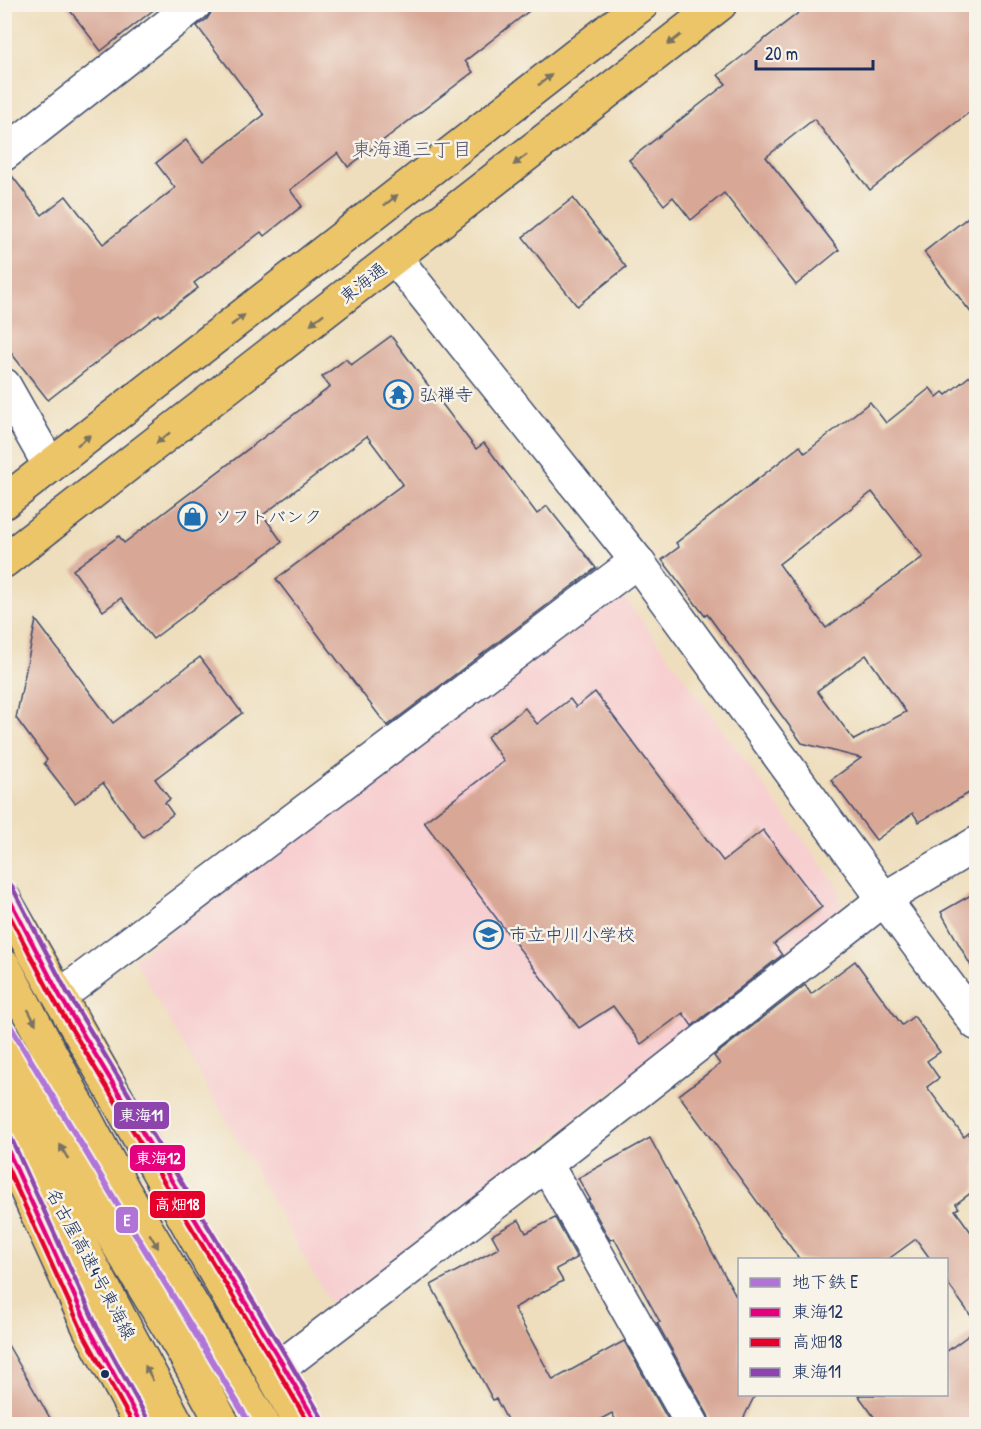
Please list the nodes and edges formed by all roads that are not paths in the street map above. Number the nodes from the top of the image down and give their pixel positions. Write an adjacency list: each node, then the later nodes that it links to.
1 (195, 4): 4 (street)
2 (642, 4): 7 (main road, one-way to 2)
3 (720, 4): 5 (main road, 東海通, one-way to 5)
4 (4, 154)
5 (395, 258): 9 (main road, 東海通, one-way to 9); 10 (street)
6 (4, 384): 7 (street)
7 (50, 466): 8 (main road)
8 (4, 502)
9 (4, 561)
10 (637, 561): 13 (street); 16 (street)
11 (976, 844): 13 (street)
12 (4, 888): 16 (main road)
13 (884, 899): 17 (street); 21 (street)
14 (4, 900): 27 (main road)
15 (4, 966): 26 (main road, one-way to 26)
16 (60, 996): 22 (main road)
17 (976, 1023)
18 (4, 1047): 25 (main road, one-way to 18)
19 (4, 1103): 24 (main road, 名古屋高速4号東海線, one-way to 19)
20 (4, 1142): 23 (main road)
21 (546, 1164): 22 (street); 29 (street)
22 (283, 1365): 28 (main road)
23 (141, 1425)
24 (177, 1425)
25 (223, 1425)
26 (263, 1425)
27 (301, 1425)
28 (317, 1425)
29 (692, 1425)

